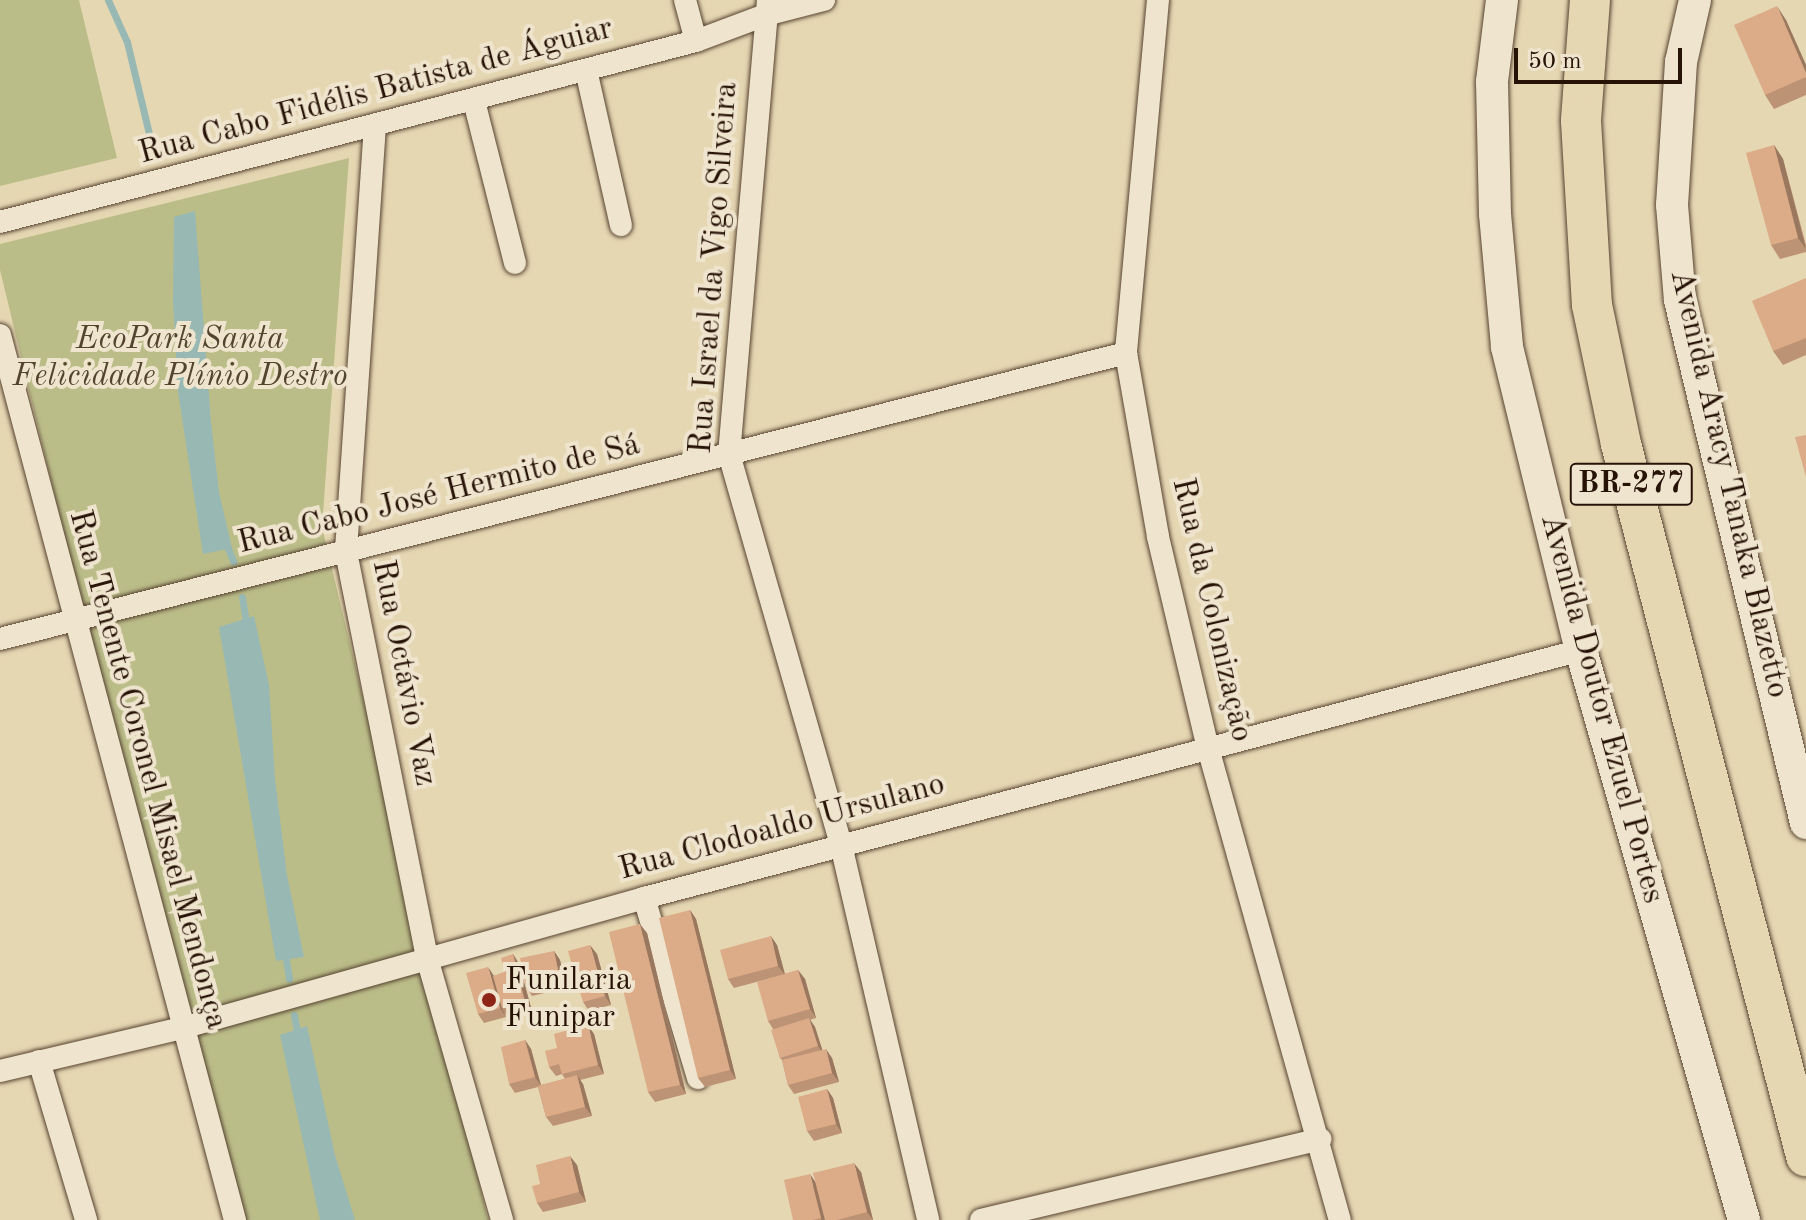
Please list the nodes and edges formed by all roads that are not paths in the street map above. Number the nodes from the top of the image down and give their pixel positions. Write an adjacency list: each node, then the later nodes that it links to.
1 (685, 0): 8 (street)
2 (824, 0): 7 (street, Rua Cabo Fidélis Batista de Águiar)
3 (1158, 0): 16 (street, Rua da Colonização)
4 (1502, 0): 21 (main road, Avenida Doutor Ezuel Portes / BR-277)
5 (1590, 0): 27 (highway, BR-277)
6 (1695, 0): 23 (main road, Avenida Aracy Tanaka Blazetto / BR-277)
7 (766, 8): 8 (street, Rua Cabo Fidélis Batista de Águiar); 17 (street, Rua Israel da Vigo Silveira)
8 (696, 41): 9 (street, Rua Cabo Fidélis Batista de Águiar)
9 (586, 70): 10 (street, Rua Cabo Fidélis Batista de Águiar); 13 (street)
10 (474, 101): 11 (street, Rua Cabo Fidélis Batista de Águiar); 14 (street)
11 (375, 125): 12 (street, Rua Cabo Fidélis Batista de Águiar); 18 (street, Rua Octávio Vaz)
12 (0, 222)
13 (621, 225)
14 (515, 263)
15 (0, 335): 19 (street, Rua Tenente Coronel Misael Mendonça)
16 (1126, 353): 17 (street, Rua Cabo José Hermito de Sá); 22 (street, Rua da Colonização)
17 (729, 454): 18 (street, Rua Cabo José Hermito de Sá); 24 (street, Rua Israel da Vigo Silveira)
18 (346, 552): 19 (street, Rua Cabo José Hermito de Sá); 26 (street, Rua Octávio Vaz)
19 (75, 620): 20 (street, Rua Cabo José Hermito de Sá); 28 (street, Rua Tenente Coronel Misael Mendonça)
20 (0, 639)
21 (1581, 650): 22 (street, Rua Clodoaldo Ursulano); 41 (main road, Avenida Doutor Ezuel Portes / BR-277)
22 (1208, 748): 24 (street, Rua Clodoaldo Ursulano); 33 (street, Rua da Colonização)
23 (1806, 823)
24 (841, 845): 25 (street, Rua Clodoaldo Ursulano); 38 (street, Rua Israel da Vigo Silveira)
25 (644, 898): 26 (street, Rua Clodoaldo Ursulano); 31 (street)
26 (427, 958): 28 (street, Rua Clodoaldo Ursulano); 37 (street, Rua Octávio Vaz)
27 (1752, 958): 32 (highway); 34 (highway, BR-277)
28 (182, 1028): 29 (street, Rua Clodoaldo Ursulano); 36 (street, Rua Tenente Coronel Misael Mendonça)
29 (39, 1061): 30 (street, Rua Clodoaldo Ursulano); 35 (street)
30 (0, 1071)
31 (698, 1078)
32 (1806, 1078)
33 (1320, 1139): 39 (street); 40 (street, Rua da Colonização)
34 (1806, 1156)
35 (86, 1220)
36 (235, 1220)
37 (502, 1220)
38 (928, 1220)
39 (981, 1220)
40 (1340, 1220)
41 (1744, 1220)

